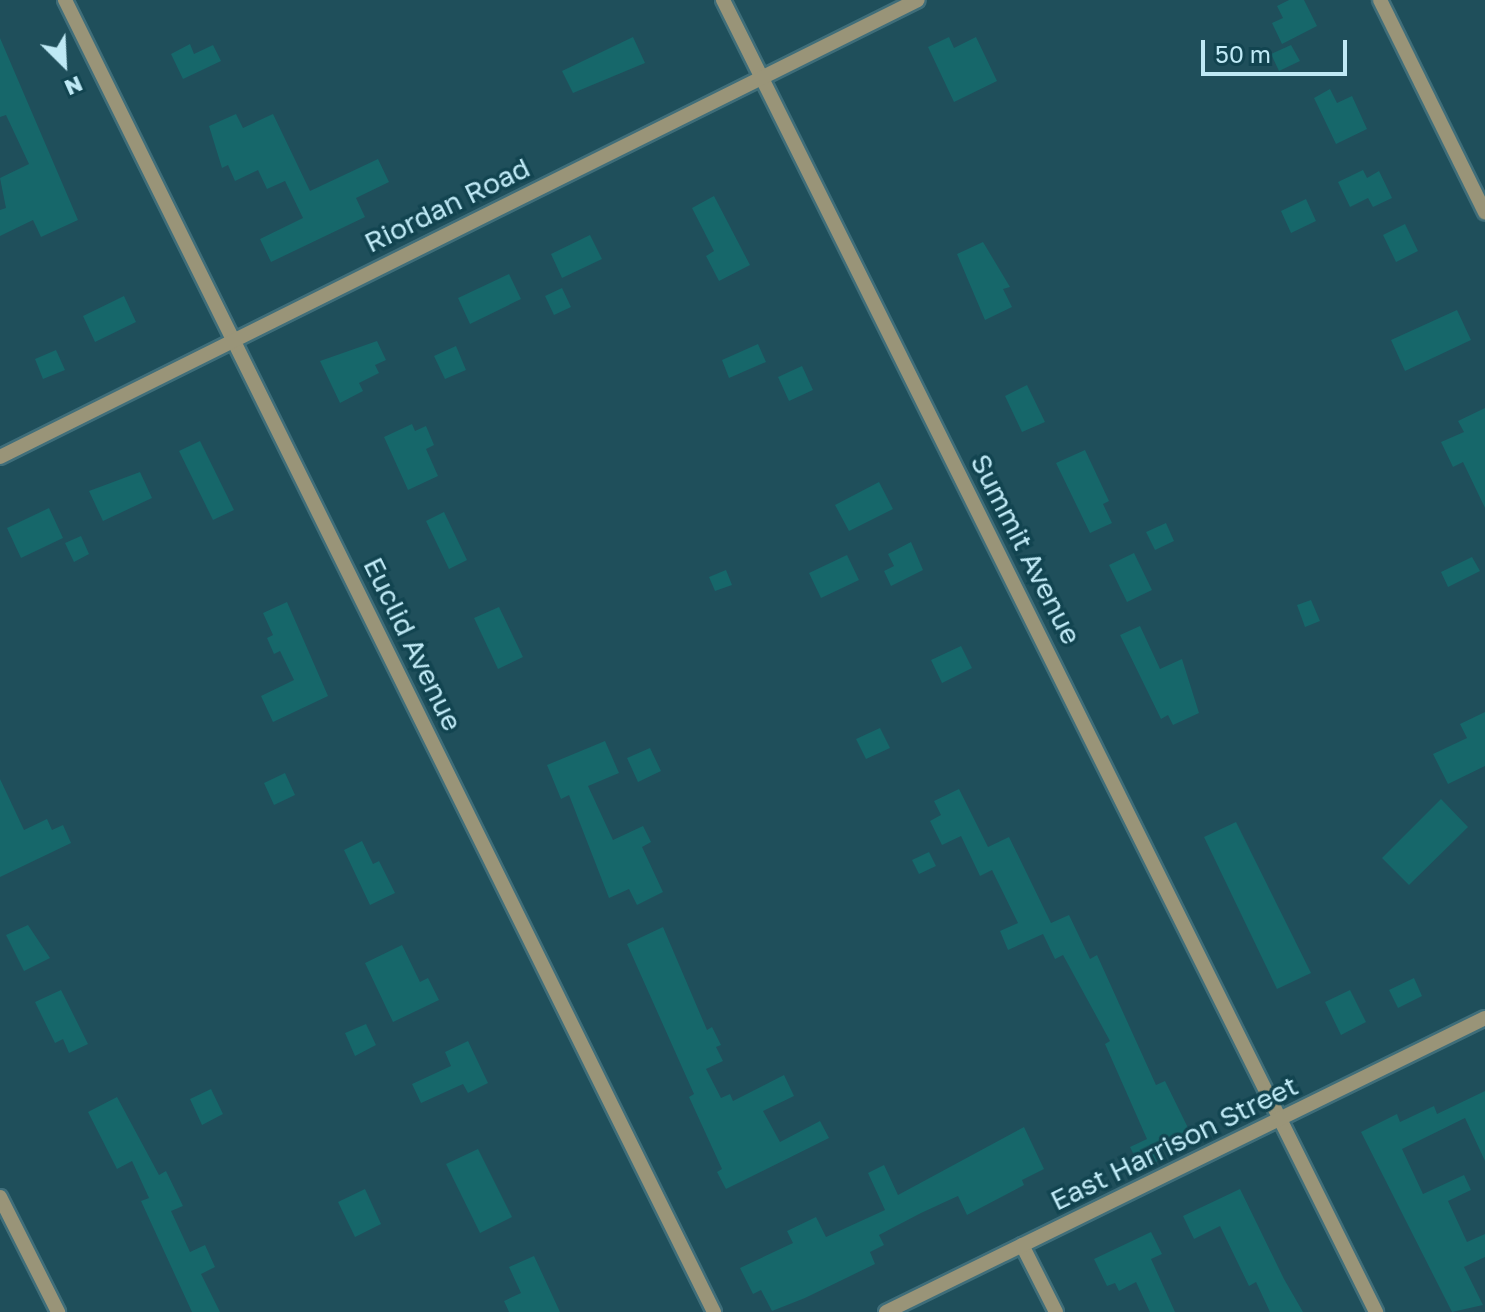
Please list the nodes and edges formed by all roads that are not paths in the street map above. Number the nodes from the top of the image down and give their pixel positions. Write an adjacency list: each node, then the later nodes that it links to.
1 (65, 0): 7 (street, Euclid Avenue)
2 (723, 0): 5 (street, Summit Avenue)
3 (918, 0): 5 (street, Riordan Road)
4 (1380, 0): 6 (street)
5 (762, 78): 7 (street, Riordan Road); 10 (street, Summit Avenue)
6 (1485, 212)
7 (234, 339): 8 (street, Riordan Road); 14 (street, Euclid Avenue)
8 (0, 457)
9 (1485, 1018): 10 (street, East Harrison Street)
10 (1282, 1120): 12 (street, East Harrison Street); 17 (street, Summit Avenue)
11 (0, 1197): 13 (street)
12 (1022, 1245): 15 (street, East Harrison Street); 16 (street)
13 (58, 1312)
14 (714, 1312)
15 (886, 1312)
16 (1056, 1312)
17 (1376, 1312)

